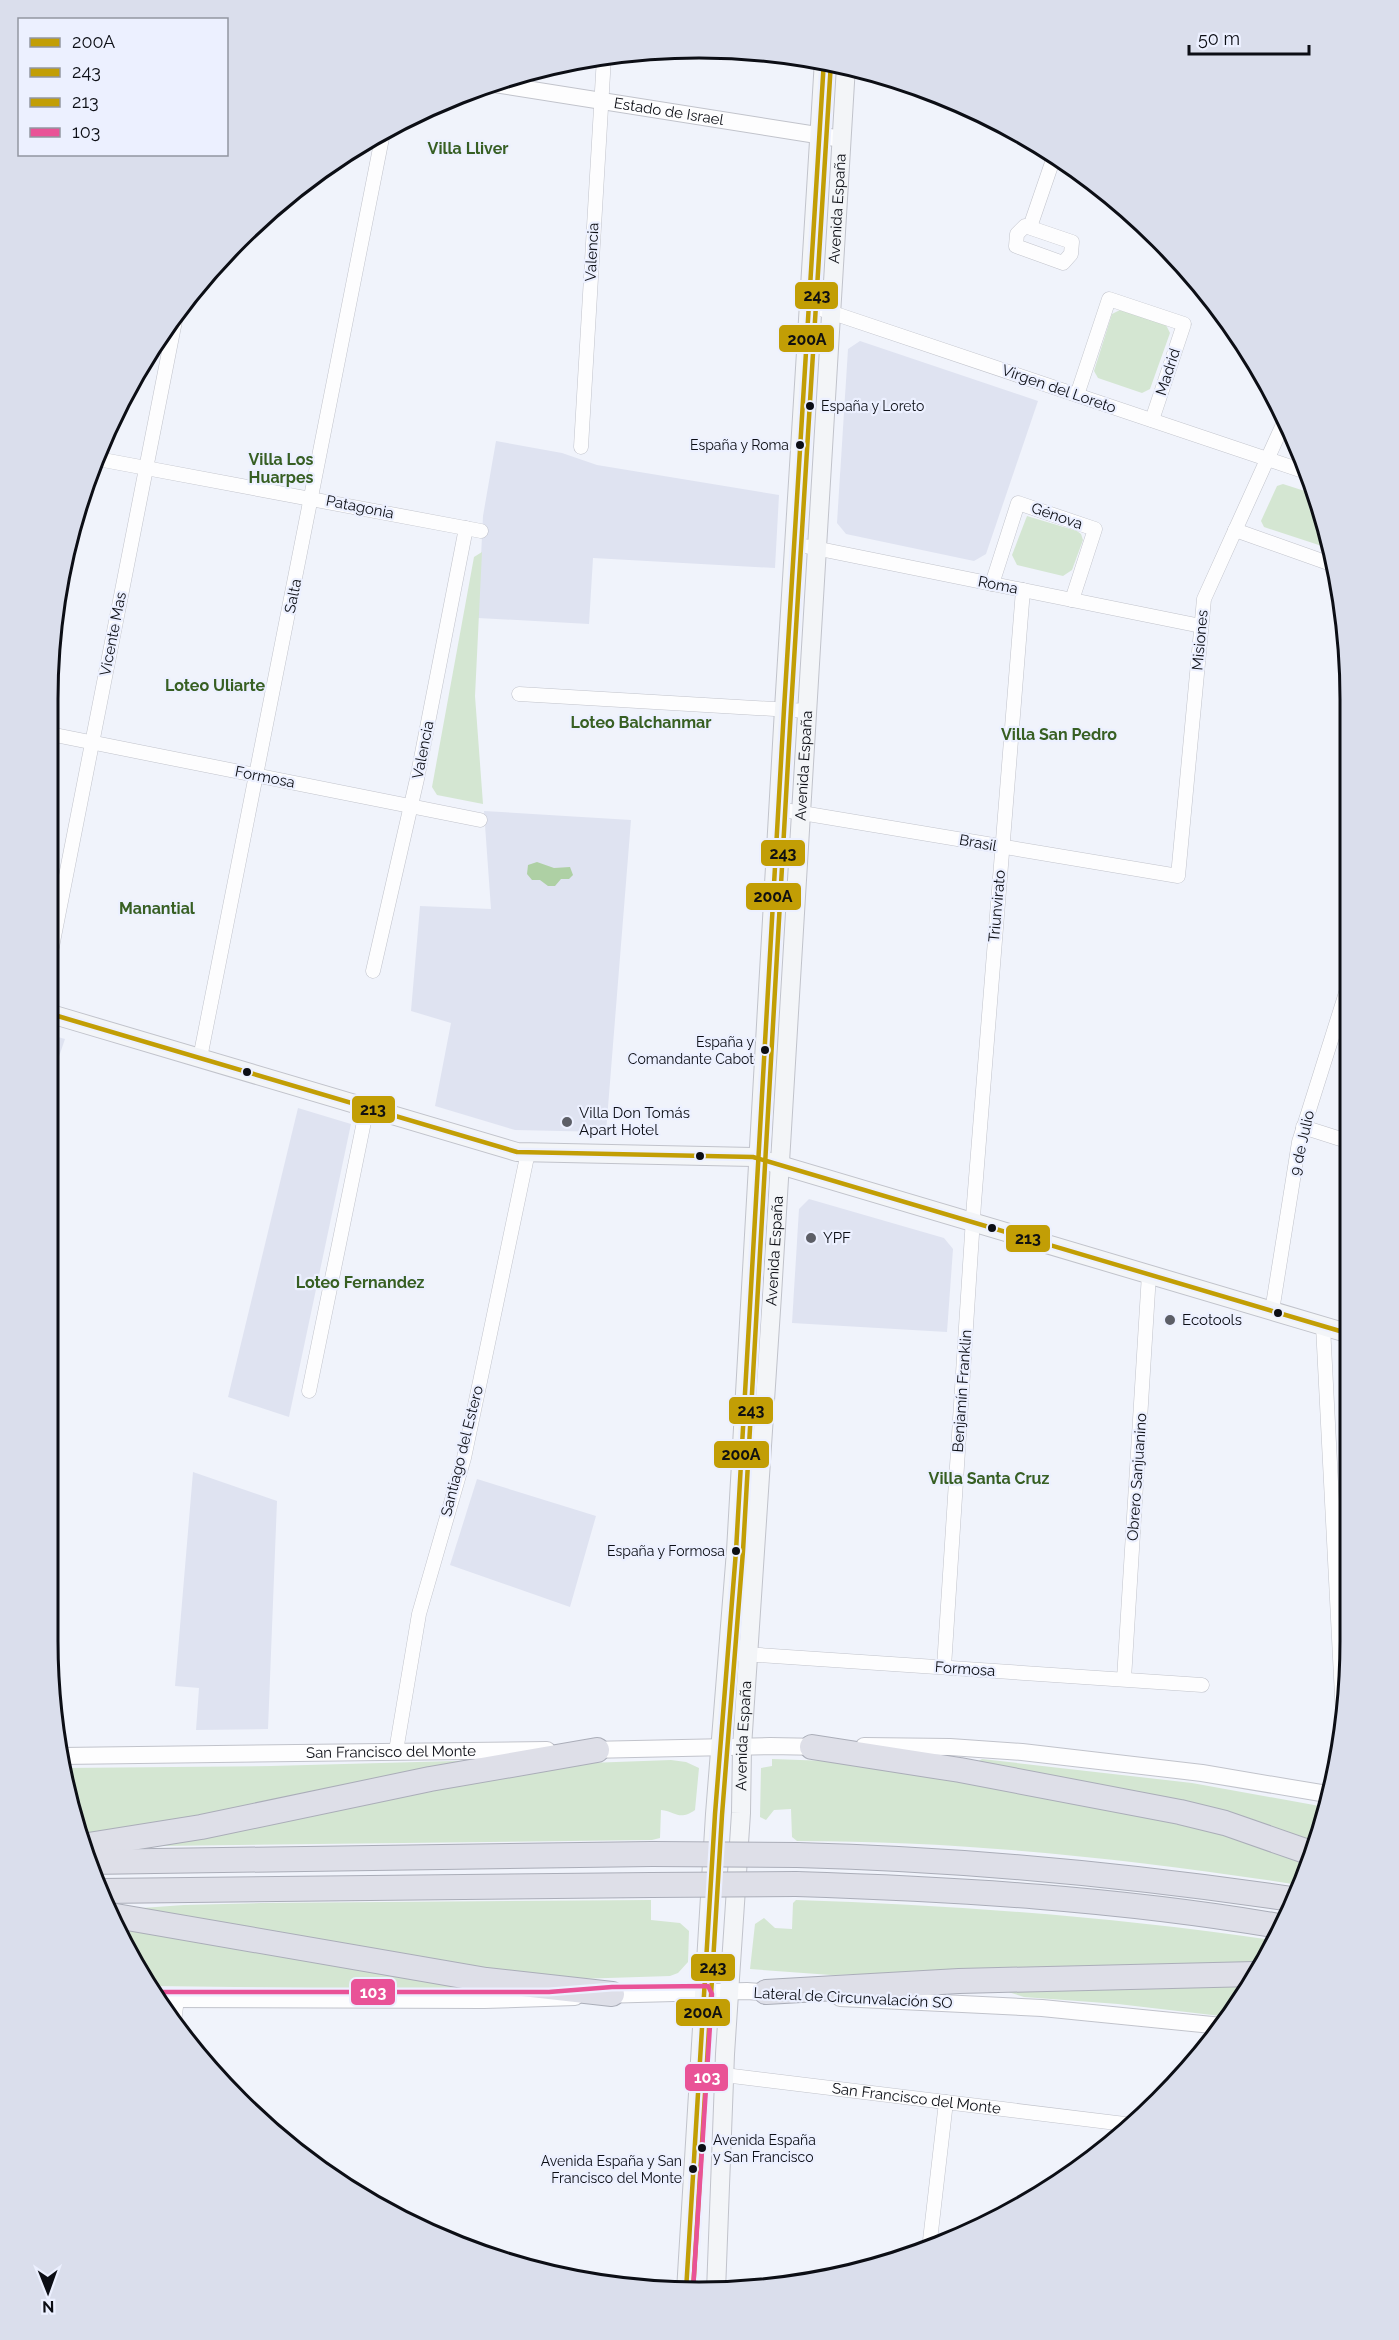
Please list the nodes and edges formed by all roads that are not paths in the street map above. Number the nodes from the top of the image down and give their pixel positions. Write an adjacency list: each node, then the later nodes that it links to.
1 (604, 66): 5 (street, Valencia)
2 (823, 71): 6 (main road, Avenida España)
3 (845, 76): 7 (main road, Avenida España)
4 (513, 87): 5 (street, Estado de Israel)
5 (602, 101): 6 (street, Estado de Israel); 17 (street, Valencia)
6 (820, 136): 7 (street, Estado de Israel); 11 (main road, Avenida España)
7 (842, 139): 12 (main road, Avenida España)
8 (381, 143): 22 (street, Salta)
9 (1052, 164): 10 (street)
10 (1030, 227)
11 (809, 305): 12 (street, Virgen del Loreto); 26 (main road, Avenida España)
12 (831, 313): 14 (street, Virgen del Loreto); 27 (main road, Avenida España)
13 (172, 336): 20 (street, Vicente Mas)
14 (1077, 395): 15 (street, Virgen del Loreto); 15 (street, Madrid)
15 (1152, 420): 18 (street, Virgen del Loreto)
16 (1281, 430): 18 (street, Misiones)
17 (581, 447)
18 (1267, 459): 21 (street, Virgen del Loreto); 24 (street, Misiones)
19 (105, 460): 20 (street, Patagonia)
20 (146, 466): 22 (street, Patagonia); 37 (street, Vicente Mas)
21 (1297, 469)
22 (312, 498): 23 (street, Patagonia); 38 (street, Salta)
23 (466, 528): 25 (street, Patagonia); 39 (street, Valencia)
24 (1235, 530): 28 (street); 32 (street, Misiones)
25 (481, 531)
26 (795, 544): 27 (street, Roma); 34 (main road, Avenida España)
27 (817, 548): 29 (street, Roma); 35 (main road, Avenida España)
28 (1325, 562)
29 (992, 584): 30 (street, Roma); 31 (street, Génova)
30 (1023, 590): 31 (street, Roma); 43 (street, Triunvirato)
31 (1072, 600): 32 (street, Roma)
32 (1201, 626): 44 (street, Misiones)
33 (519, 694): 34 (street)
34 (784, 709): 35 (street); 40 (main road, Avenida España)
35 (807, 711): 41 (main road, Avenida España)
36 (58, 736): 37 (street, Formosa)
37 (92, 742): 38 (street, Formosa); 45 (street, Vicente Mas)
38 (258, 776): 39 (street, Formosa); 49 (street, Salta)
39 (411, 806): 42 (street, Formosa); 46 (street, Valencia)
40 (778, 809): 41 (street, Brasil); 54 (main road, Avenida España)
41 (801, 813): 43 (street, Brasil); 55 (main road, Avenida España)
42 (480, 820)
43 (1002, 847): 44 (street, Brasil); 56 (street, Triunvirato)
44 (1178, 876)
45 (58, 916)
46 (373, 971)
47 (1340, 1011): 51 (street, 9 de Julio)
48 (58, 1016): 49 (main road)
49 (201, 1058): 50 (main road)
50 (366, 1107): 53 (main road); 61 (street)
51 (1303, 1127): 52 (street); 58 (street, 9 de Julio)
52 (1340, 1139)
53 (528, 1152): 54 (main road); 71 (street, Santiago del Estero)
54 (759, 1159): 55 (main road); 63 (main road, Avenida España)
55 (780, 1165): 56 (main road); 64 (main road, Avenida España)
56 (973, 1222): 57 (main road); 65 (street, Benjamín Franklin)
57 (1149, 1274): 58 (main road); 66 (street, Obrero Sanjuanino)
58 (1272, 1311): 59 (main road)
59 (1323, 1326): 60 (main road); 62 (street)
60 (1340, 1331)
61 (309, 1391)
62 (1340, 1606)
63 (729, 1653): 64 (street, Formosa); 68 (main road, Avenida España)
64 (748, 1654): 65 (street, Formosa); 69 (main road, Avenida España)
65 (944, 1667): 66 (street, Formosa)
66 (1124, 1679): 67 (street, Formosa)
67 (1202, 1684)
68 (722, 1747): 69 (street); 72 (street, San Francisco del Monte); 85 (main road, Avenida España)
69 (742, 1747): 70 (street); 83 (main road, Avenida España)
70 (812, 1747): 74 (street); 76 (highway)
71 (396, 1750): 72 (street, San Francisco del Monte); 73 (street, San Francisco del Monte)
72 (597, 1750): 75 (highway)
73 (69, 1755)
74 (1322, 1793)
75 (92, 1844)
76 (1305, 1851)
77 (98, 1862): 79 (highway, bridge)
78 (109, 1891): 81 (highway, bridge)
79 (1286, 1898)
80 (122, 1917): 86 (highway)
81 (1273, 1925)
82 (1247, 1974): 84 (highway)
83 (730, 1992): 84 (street, Lateral de Circunvalación SO); 85 (street, Lateral de Circunvalación SO); 92 (main road, Avenida España)
84 (766, 1992): 90 (street, Lateral de Circunvalación SO)
85 (705, 1993): 86 (street, Lateral de Circunvalación SO); 91 (main road, Avenida España)
86 (612, 1994): 88 (street, Lateral de Circunvalación SO)
87 (168, 1999): 88 (street, Lateral de Circunvalación SO)
88 (177, 1999): 89 (street)
89 (176, 2009)
90 (1212, 2025)
91 (700, 2072): 92 (street, San Francisco del Monte); 96 (main road, Avenida España)
92 (724, 2075): 93 (street, San Francisco del Monte); 97 (main road, Avenida España)
93 (946, 2102): 94 (street, San Francisco del Monte); 95 (street)
94 (1120, 2123)
95 (930, 2238)
96 (687, 2281)
97 (716, 2281)

